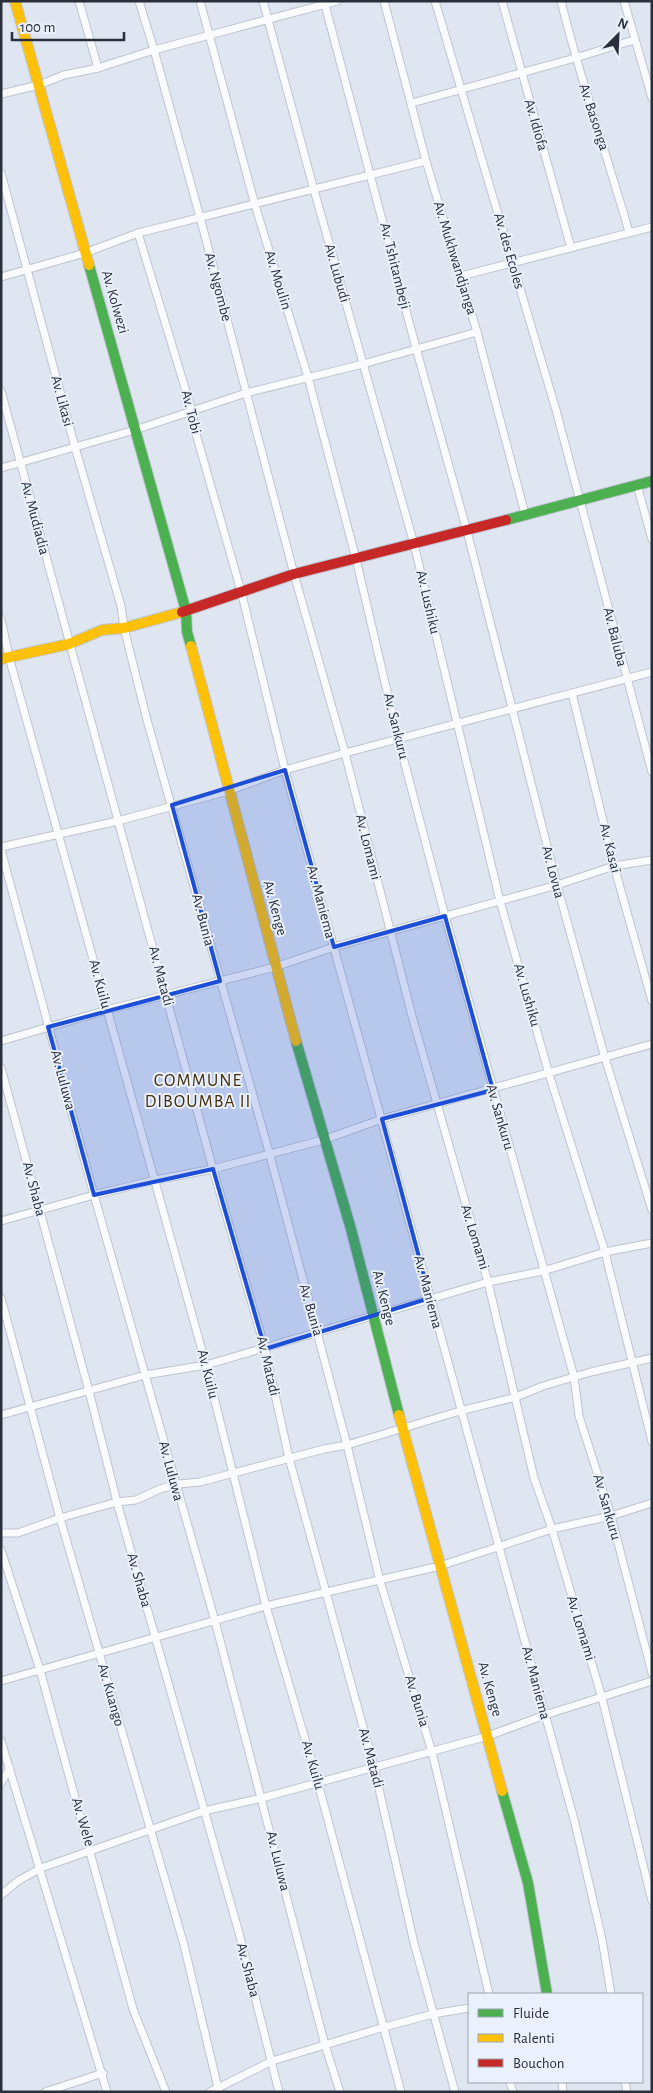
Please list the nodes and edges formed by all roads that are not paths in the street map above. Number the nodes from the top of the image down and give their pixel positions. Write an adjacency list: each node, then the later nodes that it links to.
1 (15, 1): 20 (main road, Av. Kolwezi)
2 (79, 1): 18 (street)
3 (139, 1): 16 (street, Av. Ngombe)
4 (200, 1): 14 (street, Av. Moulin)
5 (263, 1): 13 (street, Av. Lubudi)
6 (337, 1): 12 (street)
7 (384, 1): 24 (street, Av. Mukhwandjanga)
8 (435, 1): 21 (street, Av. des Ecoles)
9 (502, 1): 19 (street, Av. Idiofa)
10 (561, 1): 17 (street, Av. Basonga)
11 (624, 1): 15 (street)
12 (324, 3): 13 (street); 27 (street, Av. Tshitambeji)
13 (268, 20): 14 (street); 28 (street, Av. Lubudi)
14 (211, 35): 16 (street); 29 (street, Av. Moulin)
15 (634, 40): 17 (street); 23 (street)
16 (154, 50): 18 (street); 30 (street, Av. Ngombe)
17 (575, 58): 19 (street); 32 (street, Av. Basonga)
18 (98, 68): 20 (street)
19 (521, 73): 21 (street); 34 (street, Av. Idiofa)
20 (39, 85): 22 (street); 35 (main road, Av. Kolwezi)
21 (460, 90): 24 (street); 36 (street, Av. des Ecoles)
22 (1, 94)
23 (652, 98)
24 (412, 103): 25 (street, Av. Mukhwandjanga)
25 (426, 161): 27 (street); 38 (street, Av. Mukhwandjanga)
26 (1, 173): 37 (street, Av. Likasi)
27 (371, 175): 28 (street); 41 (street, Av. Tshitambeji)
28 (314, 190): 29 (street); 42 (street, Av. Lubudi)
29 (255, 205): 30 (street); 43 (street, Av. Moulin)
30 (200, 217): 33 (street); 45 (street, Av. Ngombe)
31 (652, 227): 32 (street)
32 (629, 232): 34 (street)
33 (138, 233): 35 (street); 46 (street, Av. Tobi)
34 (571, 248): 36 (street)
35 (85, 253): 37 (street); 47 (main road, Av. Kolwezi)
36 (514, 262): 38 (street); 53 (street, Av. des Ecoles)
37 (26, 269): 39 (street); 48 (street, Av. Likasi)
38 (461, 276): 40 (street, Av. Mukhwandjanga)
39 (1, 277)
40 (477, 332): 41 (street); 54 (street, Av. Mukhwandjanga)
41 (416, 348): 42 (street); 55 (street, Av. Tshitambeji)
42 (363, 364): 43 (street); 57 (street, Av. Lubudi)
43 (308, 377): 45 (street); 58 (street, Av. Moulin)
44 (1, 391): 49 (street, Av. Mudiadia)
45 (246, 393): 46 (street); 59 (street, Av. Ngombe)
46 (192, 411): 47 (street); 60 (street, Av. Tobi)
47 (135, 430): 48 (street); 61 (main road, Av. Kolwezi)
48 (75, 447): 49 (street); 63 (street, Av. Likasi)
49 (21, 463): 50 (street); 64 (street, Av. Mudiadia)
50 (1, 468)
51 (652, 481): 52 (main road)
52 (637, 485): 53 (main road); 56 (street)
53 (581, 501): 54 (main road); 67 (street, Av. Baluba)
54 (525, 514): 55 (main road)
55 (467, 531): 57 (main road); 69 (street, Av. Lovua)
56 (652, 539)
57 (414, 544): 58 (main road); 70 (street, Av. Lushiku)
58 (356, 559): 59 (main road); 71 (street, Av. Sankuru)
59 (294, 574): 60 (main road); 72 (street, Av. Lomami)
60 (242, 591): 61 (main road); 73 (street, Av. Maniema)
61 (186, 611): 63 (main road); 75 (main road, Av. Kenge)
62 (1, 619): 65 (street, Av. Kuilu)
63 (124, 628): 64 (main road); 76 (street, Av. Bunia)
64 (69, 644): 65 (main road); 77 (street, Av. Matadi)
65 (5, 658): 78 (street, Av. Kuilu)
66 (652, 672): 67 (street)
67 (626, 679): 68 (street); 74 (street, Av. Baluba)
68 (572, 693): 69 (street); 81 (street, Av. Kasaï)
69 (512, 708): 70 (street); 82 (street, Av. Lovua)
70 (456, 723): 71 (street); 83 (street, Av. Lushiku)
71 (398, 738): 72 (street); 84 (street, Av. Sankuru)
72 (345, 753): 73 (street); 85 (street, Av. Lomami)
73 (285, 770): 75 (street); 86 (street, Av. Maniema)
74 (652, 772)
75 (228, 791): 76 (street); 87 (main road, Av. Kenge)
76 (172, 805): 77 (street); 88 (street, Av. Bunia)
77 (118, 821): 78 (street); 89 (street, Av. Matadi)
78 (58, 834): 79 (street); 91 (street, Av. Kuilu)
79 (1, 848): 92 (street, Av. Luluwa)
80 (652, 860): 81 (street)
81 (614, 866): 82 (street); 90 (street, Av. Kasaï)
82 (556, 885): 83 (street); 95 (street, Av. Lovua)
83 (500, 902): 84 (street); 97 (street, Av. Lushiku)
84 (445, 916): 85 (street); 98 (street, Av. Sankuru)
85 (390, 930): 86 (street); 99 (street, Av. Lomami)
86 (334, 947): 87 (street); 100 (street, Av. Maniema)
87 (275, 967): 88 (street); 101 (main road, Av. Kenge)
88 (220, 980): 89 (street); 102 (street, Av. Bunia)
89 (167, 996): 91 (street); 103 (street, Av. Matadi)
90 (652, 1001)
91 (107, 1010): 92 (street); 104 (street, Av. Kuilu)
92 (48, 1027): 93 (street); 105 (street, Av. Luluwa)
93 (1, 1041)
94 (652, 1044): 95 (street)
95 (605, 1058): 97 (street); 106 (street, Av. Lovua)
96 (1, 1068): 107 (street, Av. Shaba)
97 (549, 1074): 98 (street); 110 (street, Av. Lushiku)
98 (493, 1090): 99 (street); 111 (street, Av. Sankuru)
99 (437, 1105): 100 (street); 112 (street, Av. Lomami)
100 (382, 1119): 101 (street); 114 (street, Av. Maniema)
101 (323, 1140): 102 (street); 115 (main road, Av. Kenge)
102 (269, 1152): 103 (street); 116 (street, Av. Bunia)
103 (213, 1169): 104 (street); 117 (street, Av. Matadi)
104 (154, 1180): 105 (street); 120 (street, Av. Kuilu)
105 (94, 1195): 107 (street); 121 (street, Av. Luluwa)
106 (652, 1210)
107 (41, 1211): 108 (street); 123 (street, Av. Shaba)
108 (1, 1221)
109 (652, 1243): 110 (street)
110 (605, 1252): 111 (street); 119 (street, Av. Lushiku)
111 (543, 1271): 112 (street); 122 (street, Av. Sankuru)
112 (488, 1282): 114 (street); 124 (street, Av. Lomami)
113 (1, 1298): 125 (street, Av. Kuango)
114 (430, 1298): 115 (street); 126 (street, Av. Maniema)
115 (373, 1318): 116 (street); 128 (main road, Av. Kenge)
116 (317, 1331): 117 (street); 130 (street, Av. Bunia)
117 (266, 1349): 120 (street); 131 (street, Av. Matadi)
118 (652, 1358): 119 (street)
119 (631, 1364): 122 (street); 129 (street, Av. Lushiku)
120 (206, 1365): 121 (street); 132 (street, Av. Kuilu)
121 (146, 1375): 123 (street); 133 (street, Av. Luluwa)
122 (574, 1377): 124 (street); 136 (street, Av. Sankuru)
123 (90, 1391): 125 (street); 134 (street, Av. Shaba)
124 (516, 1397): 126 (street); 138 (street, Av. Lomami)
125 (31, 1407): 127 (street); 137 (street, Av. Kuango)
126 (460, 1411): 128 (street); 140 (street, Av. Maniema)
127 (1, 1415)
128 (403, 1428): 130 (street); 142 (main road, Av. Kenge)
129 (652, 1442)
130 (347, 1445): 131 (street); 143 (street, Av. Bunia)
131 (289, 1458): 132 (street); 144 (street, Av. Matadi)
132 (231, 1473): 133 (street); 145 (street, Av. Kuilu)
133 (174, 1485): 134 (street); 146 (street, Av. Luluwa)
134 (117, 1502): 137 (street); 147 (street, Av. Shaba)
135 (652, 1503): 136 (street)
136 (611, 1516): 138 (street); 150 (street, Av. Sankuru)
137 (60, 1518): 139 (street); 148 (street, Av. Kuango)
138 (552, 1529): 140 (street); 153 (street, Av. Lomami)
139 (1, 1533)
140 (497, 1546): 142 (street); 154 (street, Av. Maniema)
141 (1, 1550): 149 (street, Av. Wele)
142 (440, 1566): 143 (street); 155 (main road, Av. Kenge)
143 (380, 1581): 144 (street); 157 (street, Av. Bunia)
144 (325, 1593): 145 (street); 158 (street, Av. Matadi)
145 (266, 1606): 146 (street); 161 (street, Av. Kuilu)
146 (215, 1621): 147 (street); 162 (street, Av. Luluwa)
147 (155, 1637): 148 (street); 163 (street, Av. Shaba)
148 (99, 1654): 149 (street); 164 (street, Av. Kuango)
149 (40, 1670): 151 (street); 165 (street, Av. Wele)
150 (652, 1673)
151 (1, 1681)
152 (652, 1681): 153 (street)
153 (602, 1698): 154 (street); 168 (street, Av. Lomami)
154 (545, 1715): 155 (street); 171 (street, Av. Maniema)
155 (488, 1736): 157 (street); 170 (main road, Av. Kenge)
156 (1, 1741): 159 (street)
157 (432, 1752): 158 (street); 169 (street, Av. Bunia)
158 (374, 1767): 161 (street); 173 (street, Av. Matadi)
159 (10, 1768): 160 (street); 166 (street)
160 (1, 1783)
161 (318, 1783): 162 (street); 174 (street, Av. Kuilu)
162 (262, 1798): 163 (street); 175 (street, Av. Luluwa)
163 (204, 1811): 164 (street); 176 (street, Av. Shaba)
164 (150, 1830): 165 (street); 178 (street, Av. Kuango)
165 (91, 1850): 166 (street); 181 (street, Av. Wele)
166 (41, 1868): 167 (street); 177 (street)
167 (1, 1895)
168 (652, 1901)
169 (489, 1993)
170 (547, 1993)
171 (611, 1993)
172 (468, 2008): 173 (street)
173 (433, 2014): 174 (street); 185 (street, Av. Matadi)
174 (384, 2027): 175 (street); 184 (street, Av. Kuilu)
175 (325, 2045): 176 (street); 183 (street, Av. Luluwa)
176 (272, 2061): 178 (street); 182 (street, Av. Shaba)
177 (103, 2073): 179 (street); 180 (street)
178 (216, 2091)
179 (45, 2092)
180 (107, 2092)
181 (166, 2092)
182 (279, 2092)
183 (340, 2092)
184 (401, 2092)
185 (455, 2092)

